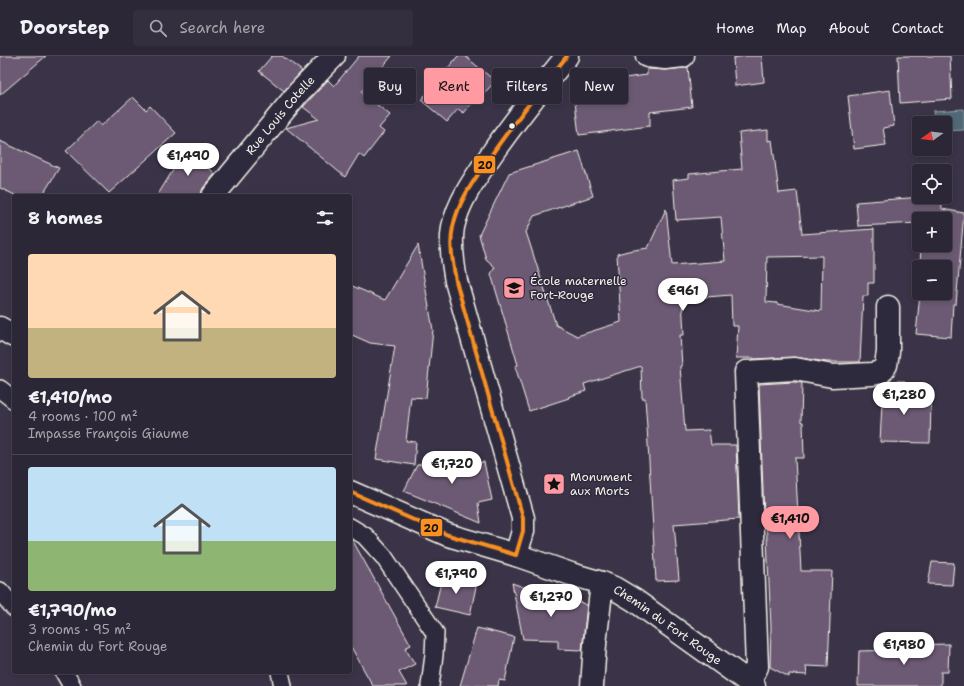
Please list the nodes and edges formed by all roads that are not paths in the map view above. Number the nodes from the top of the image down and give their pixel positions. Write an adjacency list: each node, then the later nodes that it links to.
1 (334, 56): 5 (street, Rue Louis Cotelle)
2 (567, 56): 13 (street)
3 (647, 56): 4 (street)
4 (683, 56)
5 (215, 194)
6 (888, 307): 19 (street)
7 (0, 328): 8 (street)
8 (12, 335)
9 (0, 389): 10 (lane)
10 (12, 398)
11 (352, 493): 13 (street, Chemin du Fort Rouge)
12 (352, 528): 22 (lane)
13 (516, 555): 14 (street, Chemin du Fort Rouge)
14 (602, 583): 19 (street, Chemin du Fort Rouge); 23 (street)
15 (0, 591): 16 (lane)
16 (12, 606)
17 (65, 674): 20 (lane)
18 (280, 674): 21 (lane)
19 (751, 684)
20 (72, 686)
21 (282, 686)
22 (430, 686)
23 (592, 686)

